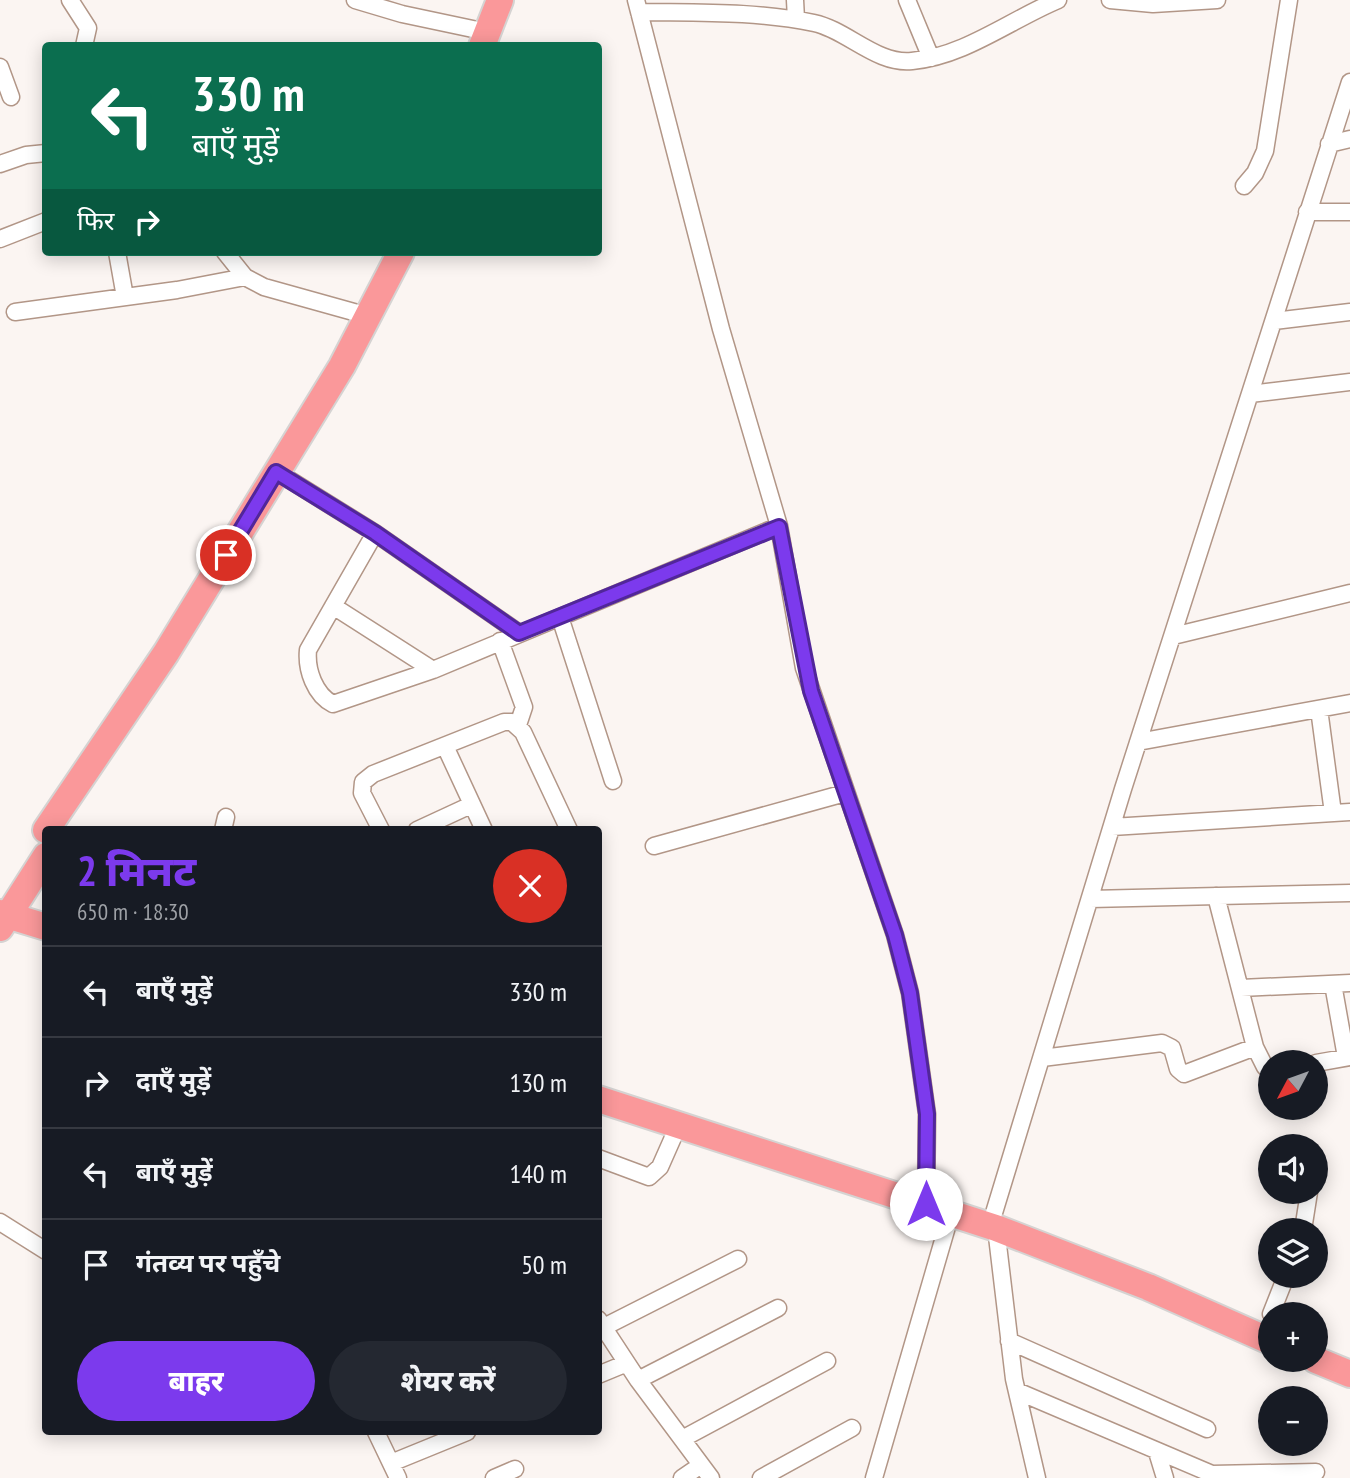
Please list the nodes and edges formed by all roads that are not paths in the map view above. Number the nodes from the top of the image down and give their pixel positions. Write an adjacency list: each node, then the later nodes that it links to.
1 (70, 0): 15 (street)
2 (355, 0): 14 (street)
3 (500, 0): 14 (highway)
4 (795, 0): 13 (street)
5 (907, 0): 16 (street)
6 (1058, 0): 11 (street)
7 (1110, 0): 10 (street)
8 (1217, 0): 10 (street)
9 (1289, 0): 24 (street)
10 (1147, 2)
11 (1039, 4): 16 (street)
12 (638, 6): 13 (street); 41 (street)
13 (796, 19): 16 (street)
14 (485, 39)
15 (85, 42)
16 (931, 58)
17 (0, 67): 19 (street)
18 (1350, 82): 21 (street)
19 (11, 97)
20 (1350, 139): 21 (street)
21 (1329, 144): 25 (street)
22 (42, 153): 23 (street)
23 (0, 164)
24 (1244, 186)
25 (1307, 212): 26 (street); 37 (street)
26 (1350, 212)
27 (42, 223): 28 (street)
28 (0, 239)
29 (118, 256): 33 (street)
30 (228, 256): 32 (street)
31 (399, 256): 36 (highway)
32 (245, 277): 33 (street); 36 (street)
33 (124, 297): 34 (street)
34 (15, 312)
35 (1350, 312): 37 (street)
36 (368, 316): 40 (highway)
37 (1274, 321): 39 (street)
38 (1350, 382): 39 (street)
39 (1250, 394): 47 (street)
40 (276, 472): 42 (street); 52 (highway)
41 (779, 527): 45 (street); 57 (street)
42 (375, 533): 44 (street); 46 (street)
43 (1350, 593): 47 (street)
44 (333, 606): 49 (street); 49 (street)
45 (560, 617): 46 (street); 56 (street)
46 (519, 633): 48 (street)
47 (1173, 636): 54 (street)
48 (500, 641): 49 (street); 53 (street)
49 (433, 670)
50 (1350, 703): 51 (street)
51 (1319, 709): 54 (street); 60 (street)
52 (124, 718): 61 (highway); 62 (highway)
53 (518, 725): 55 (street); 66 (street)
54 (1138, 742): 67 (street)
55 (445, 746): 58 (street); 63 (street)
56 (613, 781)
57 (845, 793): 69 (street); 87 (street)
58 (471, 805): 64 (street); 65 (street)
59 (1350, 812): 60 (street)
60 (1333, 813): 67 (street)
61 (49, 826)
62 (65, 826)
63 (379, 826)
64 (426, 826)
65 (482, 826)
66 (567, 826)
67 (1112, 827): 73 (street)
68 (42, 838): 74 (highway)
69 (654, 846)
70 (42, 861): 74 (highway)
71 (1350, 893): 72 (street)
72 (1216, 895): 73 (street); 78 (street)
73 (1090, 899): 82 (street)
74 (2, 914): 75 (highway)
75 (42, 926)
76 (1350, 983): 77 (street)
77 (1333, 984): 78 (street); 81 (street)
78 (1241, 988): 79 (street)
79 (1255, 1047): 80 (street); 82 (street)
80 (1258, 1053)
81 (1348, 1057): 83 (street)
82 (1042, 1058): 90 (street)
83 (1328, 1061)
84 (602, 1100): 85 (highway)
85 (679, 1124): 86 (street); 87 (highway)
86 (602, 1159)
87 (926, 1204): 88 (highway)
88 (951, 1213): 90 (highway); 119 (street)
89 (0, 1222): 91 (street)
90 (993, 1227): 95 (highway); 97 (street)
91 (42, 1247)
92 (737, 1259): 94 (street)
93 (778, 1308): 103 (street)
94 (602, 1323)
95 (1258, 1323)
96 (602, 1325): 99 (street)
97 (1009, 1341): 104 (street); 106 (street)
98 (827, 1361): 109 (street)
99 (627, 1363): 101 (street); 103 (street)
100 (1328, 1365): 102 (highway)
101 (602, 1374)
102 (1350, 1374)
103 (638, 1380): 109 (street)
104 (1017, 1391): 110 (street); 120 (street)
105 (852, 1428): 118 (street)
106 (1207, 1429)
107 (377, 1435): 112 (street)
108 (461, 1435): 112 (street)
109 (682, 1439): 113 (street)
110 (1157, 1452): 115 (street); 121 (street)
111 (515, 1469): 116 (street)
112 (395, 1471)
113 (706, 1472): 117 (street)
114 (1316, 1472): 115 (street)
115 (1241, 1476)
116 (494, 1478)
117 (681, 1478)
118 (761, 1478)
119 (874, 1478)
120 (1037, 1478)
121 (1165, 1478)

